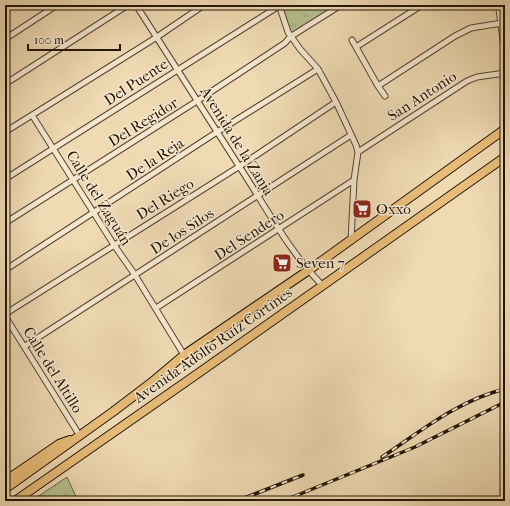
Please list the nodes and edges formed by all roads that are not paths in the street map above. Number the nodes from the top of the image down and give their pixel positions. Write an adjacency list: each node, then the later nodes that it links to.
1 (57, 5): 12 (street)
2 (128, 5): 19 (street)
3 (136, 5): 10 (street, Avenida de la Zanja)
4 (204, 5): 10 (street)
5 (279, 5): 11 (street); 17 (street, Del Puente)
6 (341, 5): 11 (street, Del Regidor)
7 (422, 5): 14 (street)
8 (499, 5): 9 (street)
9 (502, 23): 15 (street); 20 (street)
10 (157, 37): 17 (street, Avenida de la Zanja); 24 (street)
11 (290, 37): 16 (street); 22 (street, Del Regidor)
12 (5, 39)
13 (352, 40): 14 (street)
14 (356, 47): 20 (street)
15 (505, 52)
16 (318, 69): 23 (street); 27 (street, De la Reja)
17 (177, 70): 22 (street, Avenida de la Zanja); 29 (street, Del Puente)
18 (505, 73): 30 (street, San Antonio)
19 (5, 84)
20 (378, 86): 21 (street)
21 (385, 96)
22 (197, 101): 27 (street, Avenida de la Zanja); 34 (street, Del Regidor)
23 (336, 102): 28 (street); 32 (street, Del Riego)
24 (32, 115): 26 (street); 29 (street, Calle del Zaguán)
25 (505, 129): 40 (main road, Avenida Adolfo Ruíz Cortines)
26 (5, 132)
27 (217, 132): 32 (street, Avenida de la Zanja); 37 (street, De la Reja)
28 (351, 135): 30 (street); 36 (street, De los Silos)
29 (54, 149): 33 (street, Del Puente); 34 (street, Calle del Zaguán)
30 (358, 152): 35 (street)
31 (505, 157): 45 (main road, Avenida Adolfo Ruíz Cortines)
32 (240, 166): 36 (street, Avenida de la Zanja); 41 (street, Del Riego)
33 (5, 179)
34 (74, 180): 37 (street, Calle del Zaguán); 38 (street, Del Regidor)
35 (354, 180): 39 (street, Del Sendero); 40 (street)
36 (258, 196): 39 (street, Avenida de la Zanja); 44 (street, De los Silos)
37 (95, 213): 41 (street, Calle del Zaguán); 42 (street, De la Reja)
38 (5, 223)
39 (279, 230): 43 (street, Avenida de la Zanja); 46 (street, Del Sendero)
40 (351, 240): 43 (main road, Avenida Adolfo Ruíz Cortines)
41 (114, 245): 44 (street, Calle del Zaguán); 47 (street, Del Riego)
42 (5, 270)
43 (309, 270): 45 (street, Avenida de la Zanja); 49 (main road, Avenida Adolfo Ruíz Cortines)
44 (135, 275): 46 (street, Calle del Zaguán); 48 (street, De los Silos)
45 (322, 285): 53 (main road, Avenida Adolfo Ruíz Cortines)
46 (156, 308): 49 (street, Calle del Zaguán)
47 (5, 315): 48 (street, Calle del Altillo)
48 (25, 346): 50 (street, Calle del Altillo)
49 (184, 355): 50 (main road, Avenida Adolfo Ruíz Cortines)
50 (78, 437): 51 (main road, Avenida Adolfo Ruíz Cortines); 52 (main road, Avenida Adolfo Ruíz Cortines)
51 (5, 481)
52 (5, 489)
53 (15, 501)

